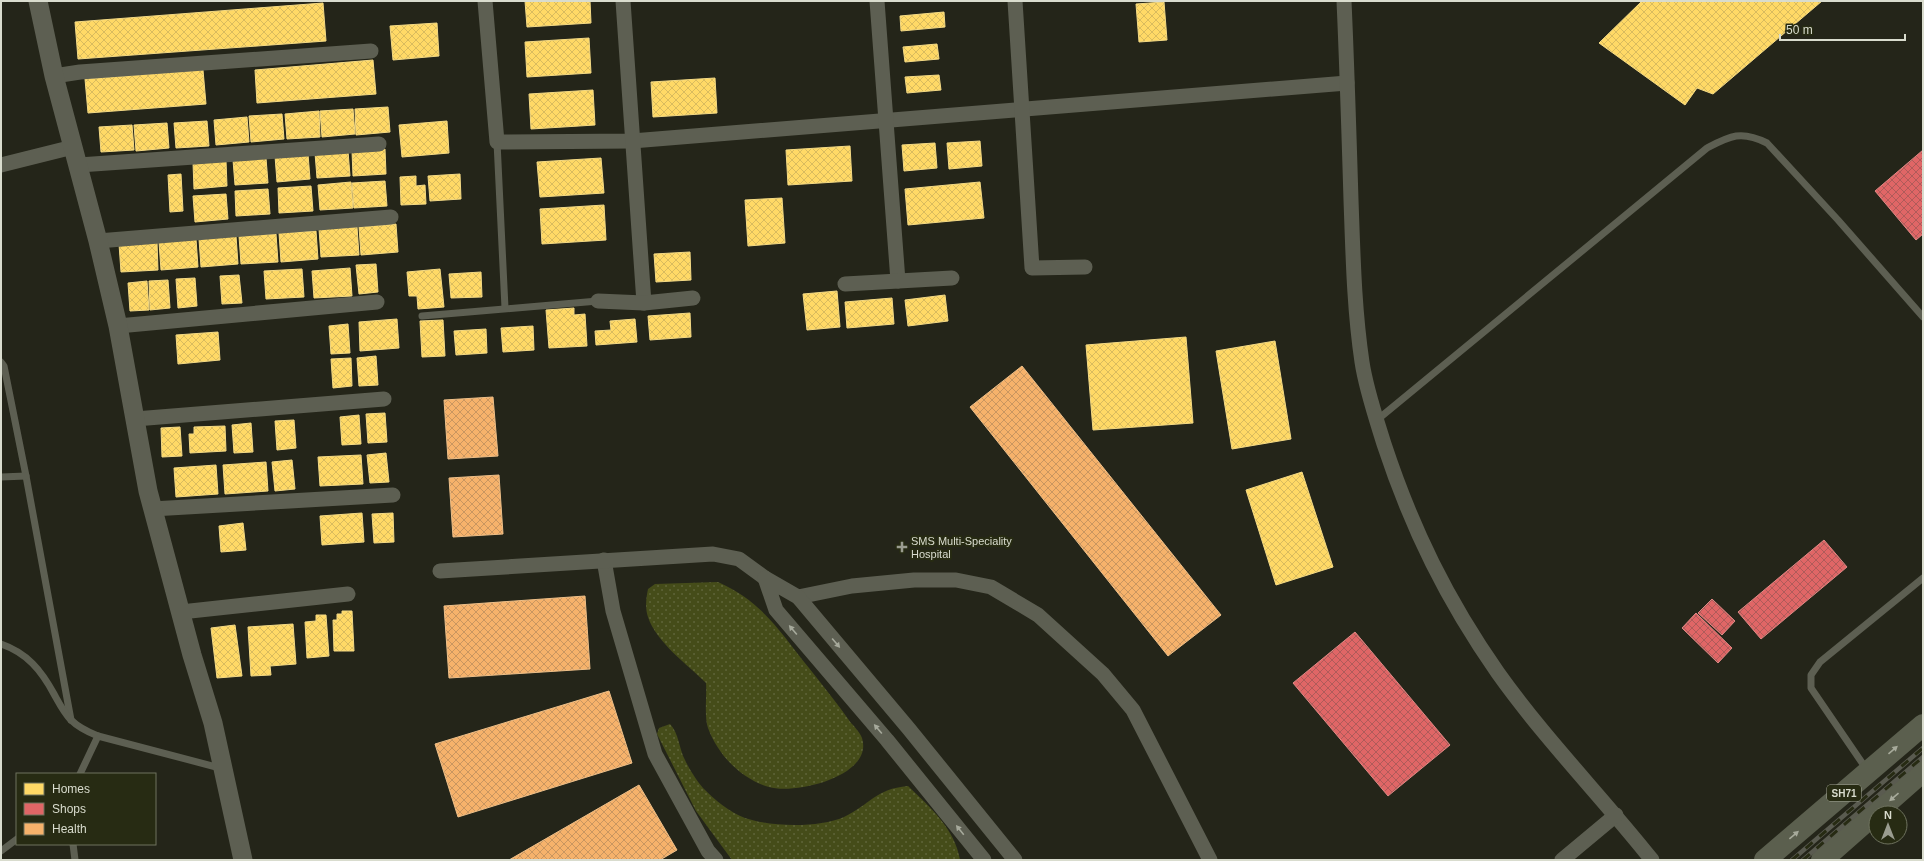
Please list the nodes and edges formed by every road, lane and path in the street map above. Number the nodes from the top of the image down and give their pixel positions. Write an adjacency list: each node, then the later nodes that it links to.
1 (38, 1): 8 (street)
2 (485, 1): 13 (street)
3 (623, 1): 12 (street)
4 (877, 1): 11 (street)
5 (1015, 1): 10 (street)
6 (1344, 1): 9 (street)
7 (371, 51): 8 (street)
8 (54, 76): 15 (street)
9 (1347, 83): 10 (street); 35 (street)
10 (1022, 109): 11 (street); 20 (street)
11 (885, 120): 12 (street); 22 (street)
12 (632, 141): 13 (street); 27 (street)
13 (496, 142): 28 (lane)
14 (379, 144): 17 (street)
15 (73, 147): 16 (street); 17 (street)
16 (1, 165)
17 (79, 165): 19 (street)
18 (391, 217): 19 (street)
19 (98, 242): 31 (street)
20 (1085, 267)
21 (952, 278): 22 (street)
22 (898, 281): 23 (street)
23 (845, 284)
24 (693, 298): 27 (street)
25 (598, 301): 27 (street); 28 (lane)
26 (378, 302): 31 (street)
27 (644, 303)
28 (505, 308): 29 (lane)
29 (422, 316)
30 (1923, 317): 35 (lane)
31 (118, 326): 34 (street)
32 (1, 362): 36 (lane)
33 (384, 399): 34 (street)
34 (135, 419): 39 (street)
35 (1376, 420): 57 (street)
36 (26, 476): 37 (lane); 48 (lane)
37 (1, 477)
38 (393, 495): 39 (street)
39 (152, 509): 46 (street)
40 (604, 560): 41 (street); 42 (street); 63 (street)
41 (440, 571)
42 (765, 578): 45 (street); 52 (street, one-way to 42)
43 (1921, 583): 55 (lane)
44 (348, 594): 46 (street)
45 (798, 597): 50 (street, one-way to 50); 66 (street)
46 (181, 612): 53 (street)
47 (1, 644): 48 (lane)
48 (71, 720): 51 (lane)
49 (1923, 725): 55 (main road, SH71, one-way to 49)
50 (912, 732): 52 (street); 65 (street)
51 (98, 736): 53 (lane); 56 (lane)
52 (893, 747): 64 (street, one-way to 52)
53 (222, 768): 62 (street)
54 (1923, 771): 70 (main road, one-way to 70)
55 (1868, 772): 69 (main road, SH71, one-way to 55)
56 (80, 773)
57 (1616, 815): 67 (street); 68 (street)
58 (16, 840): 60 (lane)
59 (73, 845): 61 (lane)
60 (1, 851)
61 (74, 860)
62 (243, 860)
63 (716, 860)
64 (984, 860)
65 (1015, 860)
66 (1210, 860)
67 (1562, 860)
68 (1652, 860)
69 (1764, 860)
70 (1822, 860)

